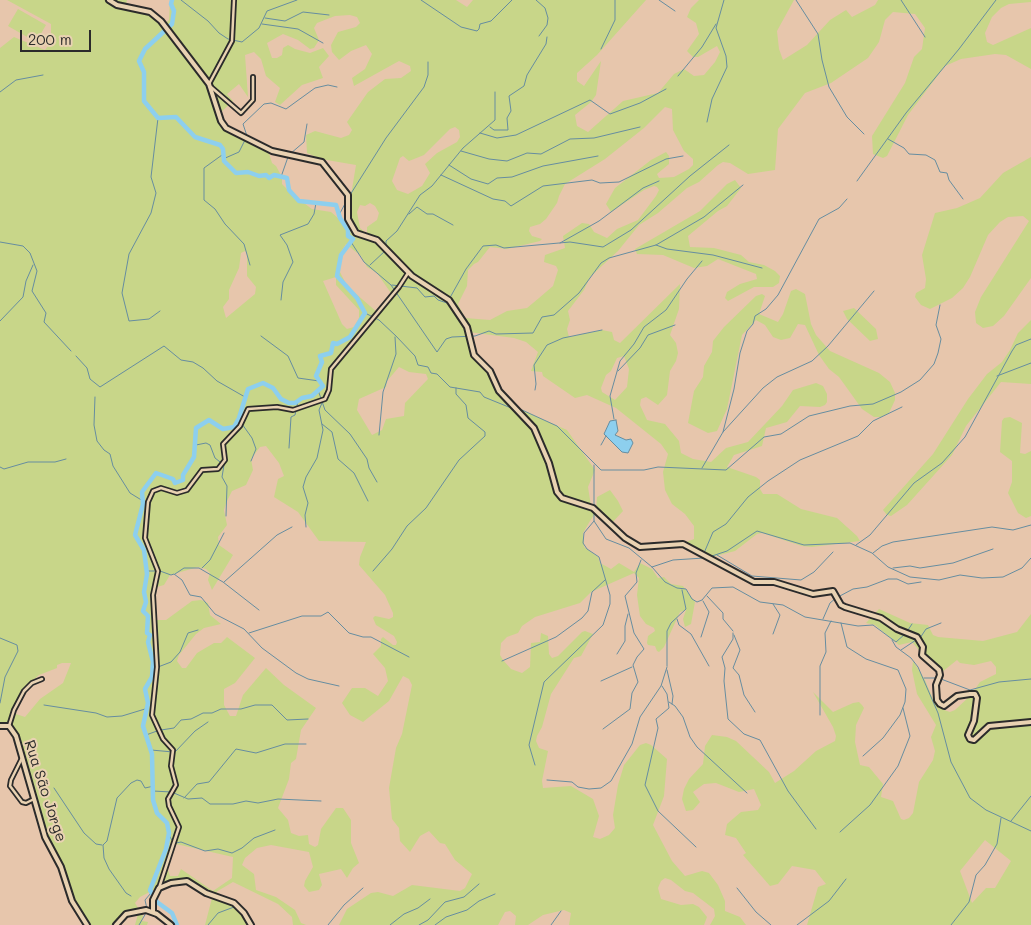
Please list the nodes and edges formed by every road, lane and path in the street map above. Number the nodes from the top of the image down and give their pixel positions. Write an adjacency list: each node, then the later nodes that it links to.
1 (109, 0): 4 (street)
2 (234, 0): 4 (street)
3 (253, 77): 4 (street)
4 (209, 85): 5 (street)
5 (408, 273): 7 (street); 12 (street)
6 (42, 679): 9 (street)
7 (1031, 722)
8 (0, 726): 9 (street, Rua São Jorge)
9 (9, 726): 10 (street, Rua São Jorge)
10 (23, 757): 11 (street, Rua São Jorge); 11 (street)
11 (34, 799): 14 (street, Rua São Jorge)
12 (159, 888): 13 (street); 17 (street)
13 (153, 912): 15 (street); 16 (street)
14 (87, 925)
15 (116, 925)
16 (171, 925)
17 (251, 925)

